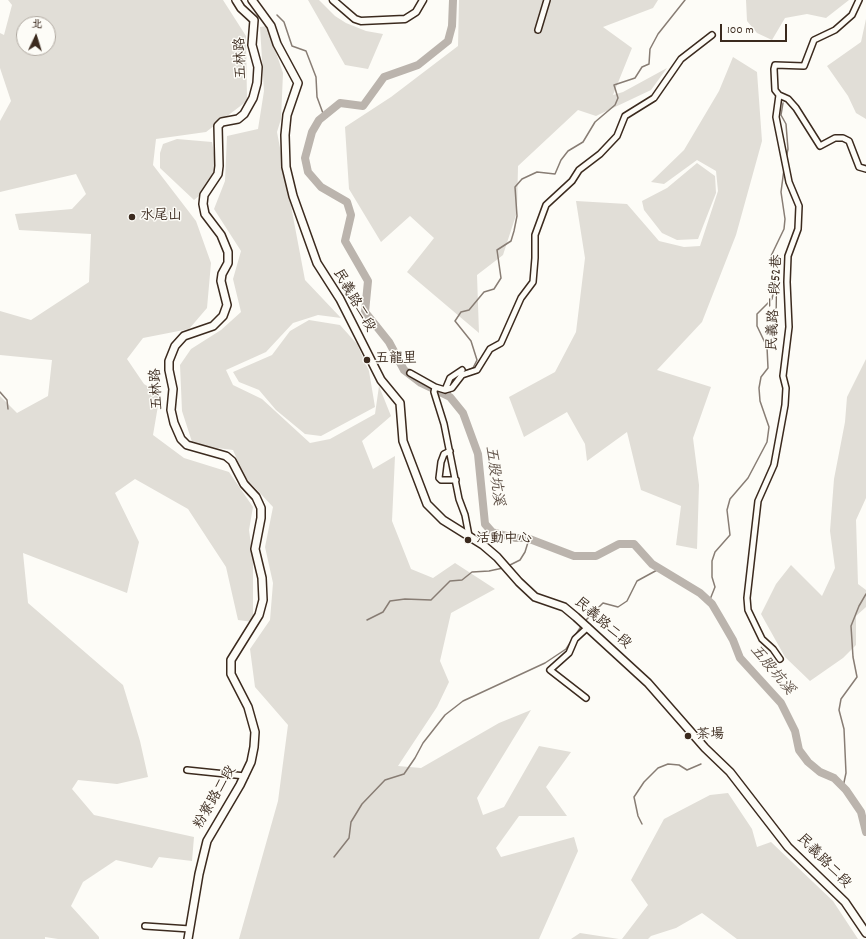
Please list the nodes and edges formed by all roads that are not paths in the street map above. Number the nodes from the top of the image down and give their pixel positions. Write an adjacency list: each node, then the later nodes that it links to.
1 (236, 0): 19 (main road, 五林路)
2 (252, 0): 17 (main road, 民義路二段)
3 (334, 0): 4 (street)
4 (423, 0)
5 (547, 0): 7 (street)
6 (859, 0): 9 (street, 民義路二段52巷)
7 (538, 30)
8 (712, 35): 14 (street)
9 (778, 95): 10 (street); 20 (street, 民義路二段52巷)
10 (866, 169)
11 (462, 370): 14 (street)
12 (410, 373): 13 (street)
13 (435, 390): 14 (street); 15 (street)
14 (445, 390)
15 (450, 451): 16 (street); 16 (street)
16 (456, 480): 17 (street)
17 (469, 536): 18 (main road, 民義路二段)
18 (585, 624): 21 (street); 26 (main road, 民義路二段)
19 (235, 650): 23 (main road, 粉寮路二段)
20 (780, 659)
21 (586, 698)
22 (187, 770): 23 (street)
23 (245, 776): 25 (main road, 粉寮路二段)
24 (145, 926): 25 (street)
25 (190, 930): 27 (main road, 粉寮路二段)
26 (866, 933)
27 (188, 939)

